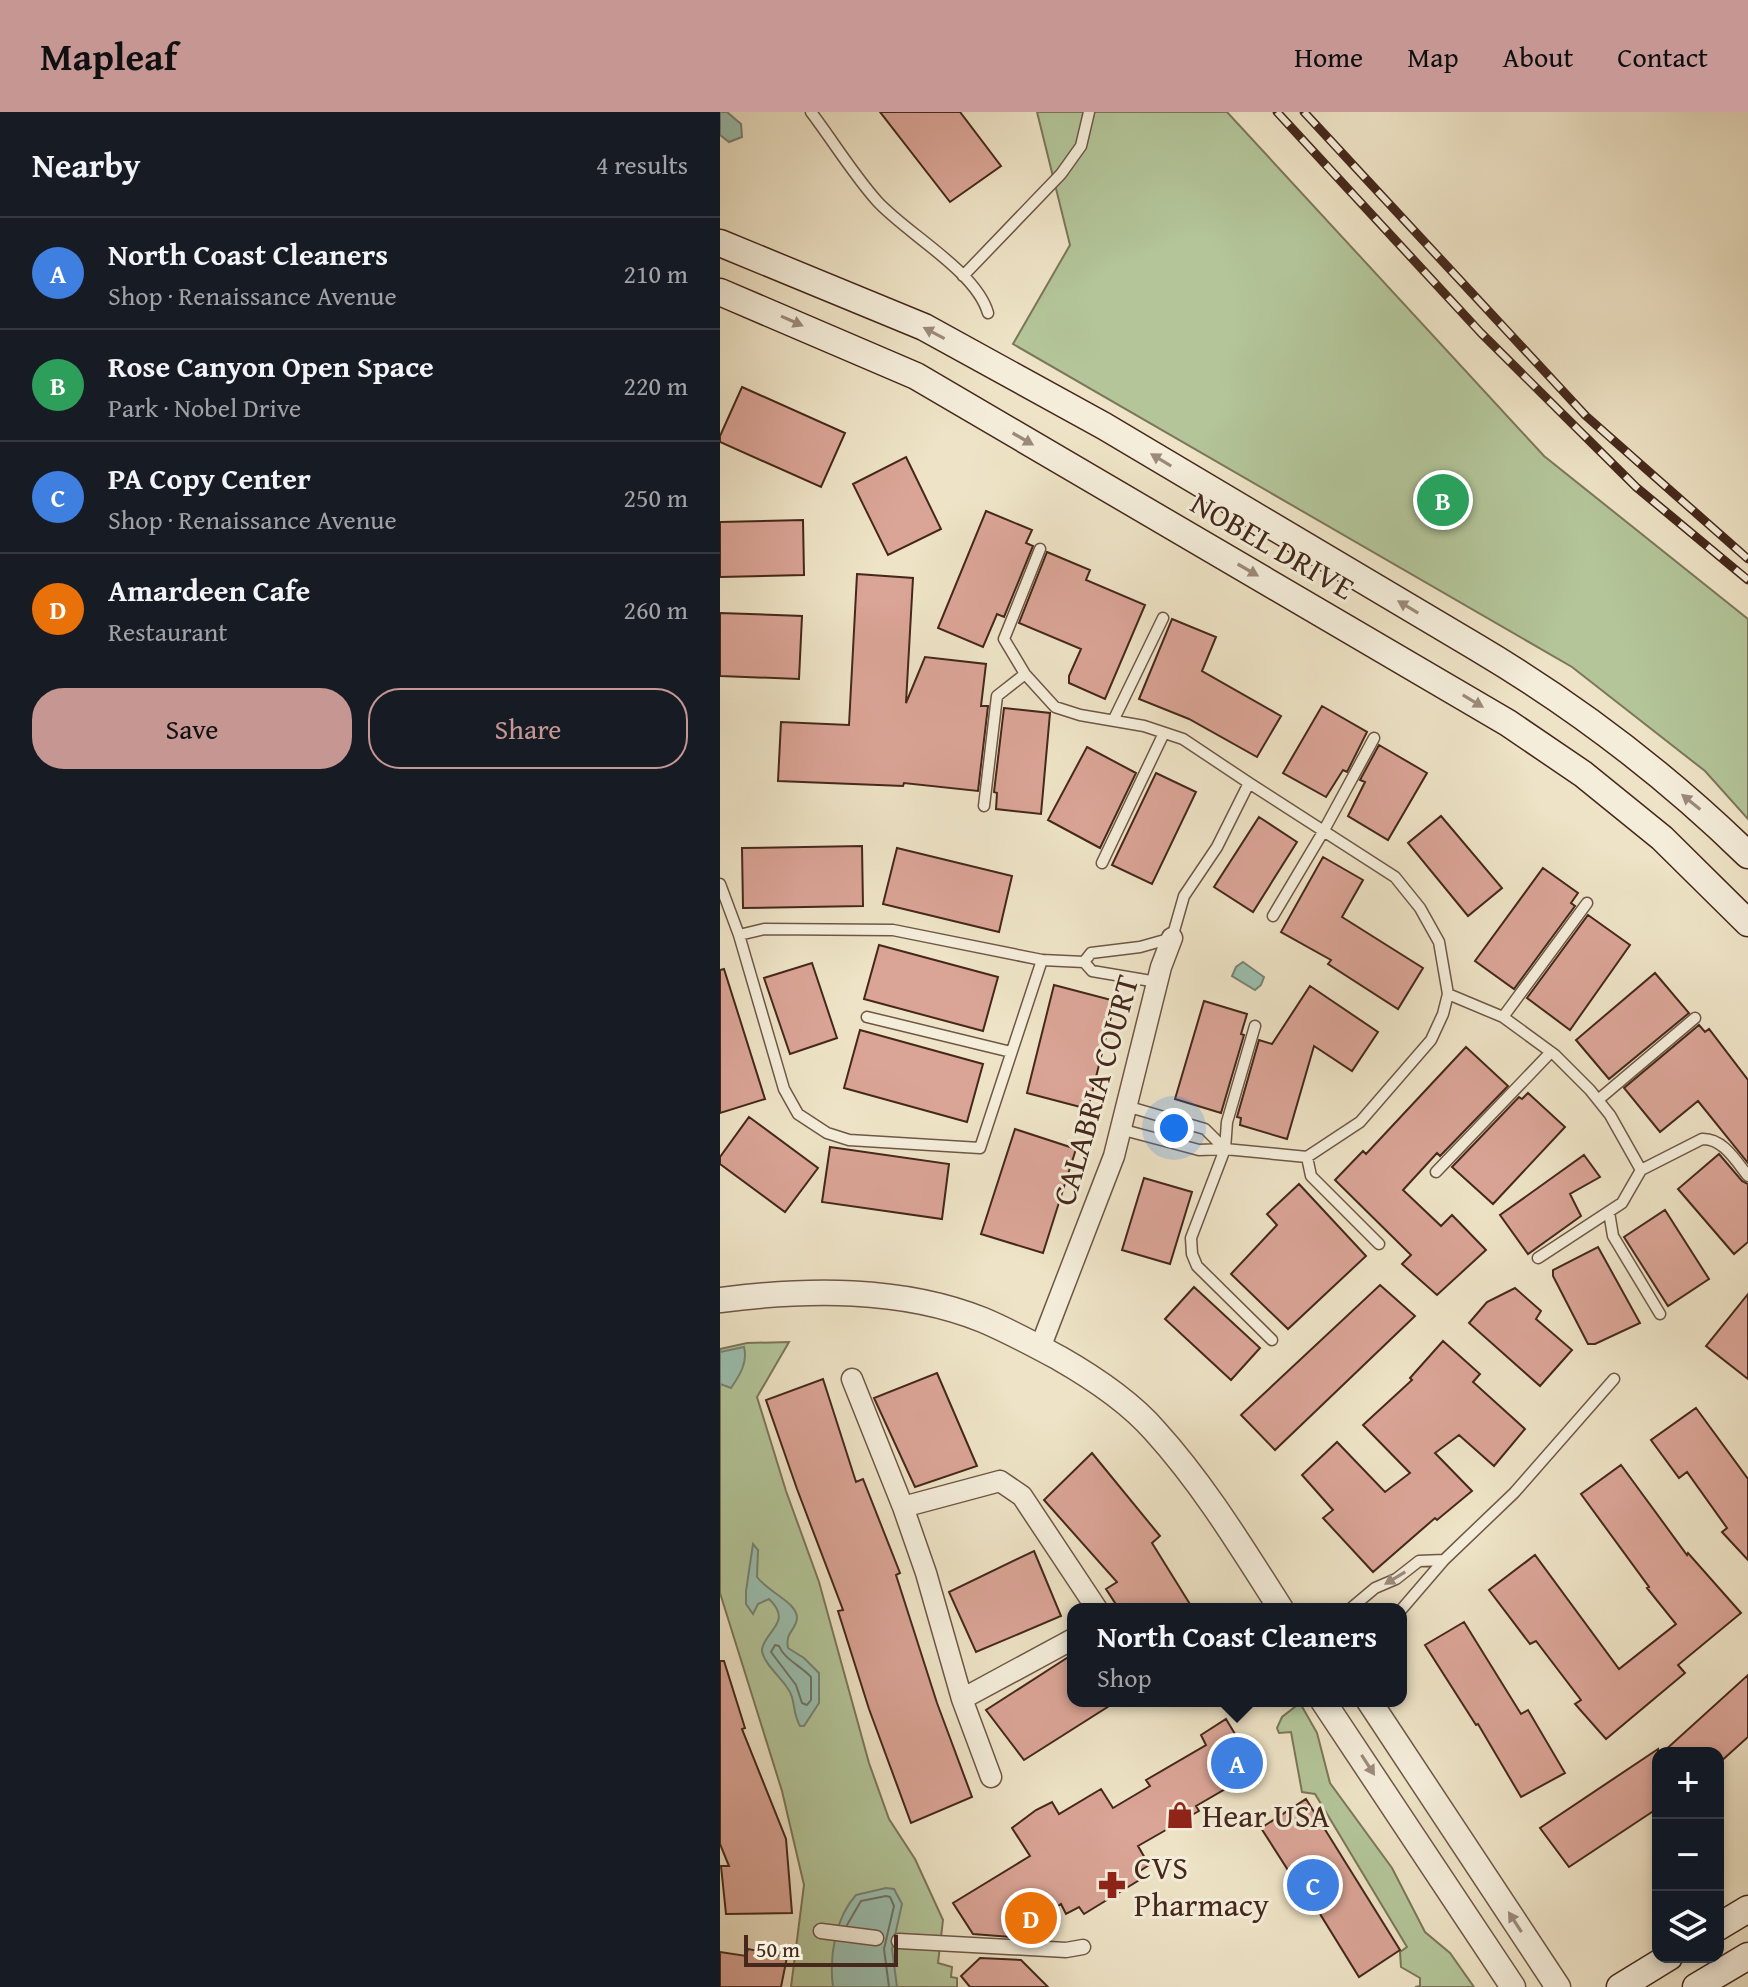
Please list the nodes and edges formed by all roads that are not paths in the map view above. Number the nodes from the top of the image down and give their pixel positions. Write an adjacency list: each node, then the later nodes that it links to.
1 (811, 112): 4 (lane)
2 (1089, 112): 4 (lane)
3 (720, 243): 16 (main road, NOBEL DRIVE, one-way to 3)
4 (963, 276): 6 (lane)
5 (720, 292): 21 (main road, NOBEL DRIVE, one-way to 21)
6 (988, 313)
7 (1040, 549): 9 (lane)
8 (1163, 618): 10 (lane)
9 (1025, 674): 10 (lane); 14 (lane)
10 (1114, 719): 11 (lane)
11 (1164, 733): 13 (lane); 17 (lane)
12 (1374, 738): 15 (lane)
13 (1249, 783): 15 (lane); 23 (lane)
14 (984, 806)
15 (1323, 832): 20 (lane); 27 (lane)
16 (1748, 855)
17 (1102, 863)
18 (720, 884): 22 (lane)
19 (1587, 903): 29 (lane)
20 (1273, 916)
21 (1748, 923)
22 (739, 935): 24 (lane); 32 (lane)
23 (1172, 938): 25 (lane); 26 (street, CALABRIA COURT)
24 (1042, 960): 25 (lane); 32 (lane)
25 (1084, 962): 26 (lane)
26 (1157, 982): 35 (street, CALABRIA COURT)
27 (1448, 994): 29 (lane); 38 (lane)
28 (867, 1017): 32 (lane)
29 (1503, 1017): 33 (lane)
30 (1695, 1018): 34 (lane)
31 (1255, 1026): 37 (lane)
32 (1011, 1052)
33 (1551, 1052): 34 (lane); 40 (lane)
34 (1598, 1100): 39 (lane)
35 (1126, 1106): 36 (street, CALABRIA COURT); 37 (lane)
36 (1120, 1129): 37 (lane); 48 (street, CALABRIA COURT)
37 (1225, 1149): 38 (lane); 47 (lane)
38 (1307, 1157): 43 (lane)
39 (1641, 1170): 41 (lane); 42 (lane)
40 (1436, 1172)
41 (1748, 1176)
42 (1609, 1212): 44 (lane); 46 (lane)
43 (1379, 1244)
44 (1538, 1258)
45 (720, 1300): 48 (street)
46 (1660, 1314)
47 (1272, 1340)
48 (1040, 1348): 54 (street)
49 (852, 1379): 51 (street)
50 (1614, 1379): 52 (lane)
51 (903, 1507): 53 (street); 58 (street)
52 (1444, 1560): 55 (lane, one-way to 55); 56 (lane)
53 (1093, 1603)
54 (1277, 1603)
55 (1357, 1603)
56 (1407, 1603)
57 (1067, 1642): 58 (street)
58 (962, 1699): 61 (street)
59 (1327, 1707): 70 (street, one-way to 70)
60 (1373, 1707): 71 (street, one-way to 60)
61 (991, 1777)
62 (1748, 1909): 63 (main road)
63 (1724, 1923)
64 (821, 1931): 65 (street)
65 (876, 1938)
66 (899, 1941): 67 (street)
67 (1083, 1947)
68 (1748, 1956): 73 (main road)
69 (1659, 1963): 72 (main road)
70 (1513, 1987)
71 (1558, 1987)
72 (1620, 1987)
73 (1696, 1987)

